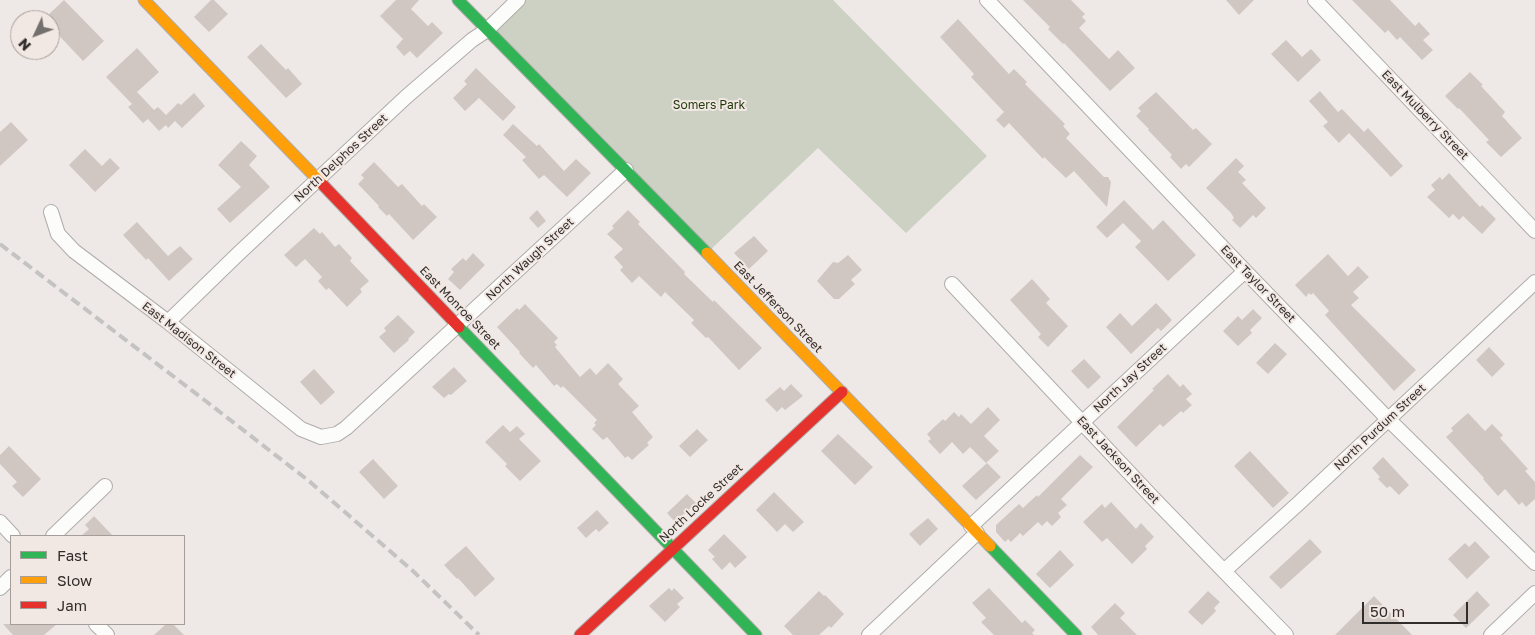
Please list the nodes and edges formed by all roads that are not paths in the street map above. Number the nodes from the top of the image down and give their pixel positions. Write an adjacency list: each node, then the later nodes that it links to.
1 (144, 0): 8 (street, East Monroe Street)
2 (458, 0): 6 (street, East Jefferson Street)
3 (518, 0): 6 (street, North Delphos Street)
4 (987, 0): 11 (street, East Taylor Street)
5 (1315, 0): 10 (street, East Mulberry Street)
6 (487, 30): 7 (street, East Jefferson Street); 8 (street, North Delphos Street)
7 (626, 170): 15 (street, North Waugh Street); 16 (street, East Jefferson Street)
8 (318, 180): 14 (street, North Delphos Street); 15 (street, East Monroe Street)
9 (51, 212): 14 (street, East Madison Street)
10 (1535, 231)
11 (1245, 271): 17 (street, East Taylor Street); 18 (street, North Jay Street)
12 (1535, 282): 17 (street, North Purdum Street)
13 (952, 284): 18 (street, East Jackson Street)
14 (168, 322): 19 (street, East Madison Street)
15 (458, 326): 19 (street, North Waugh Street); 25 (street, East Monroe Street)
16 (842, 392): 22 (street, East Jefferson Street); 25 (street, North Locke Street)
17 (1388, 418): 26 (street, East Taylor Street); 27 (street, North Purdum Street)
18 (1082, 422): 22 (street, North Jay Street); 27 (street, East Jackson Street)
19 (346, 428)
20 (105, 486): 24 (street)
21 (0, 522): 23 (street)
22 (974, 530): 35 (street, North Jay Street); 36 (street, East Jefferson Street)
23 (12, 535)
24 (54, 535)
25 (673, 548): 33 (street, North Locke Street); 34 (street, East Monroe Street)
26 (1535, 563)
27 (1224, 571): 37 (street, East Jackson Street)
28 (10, 578): 29 (street)
29 (0, 588)
30 (1535, 593): 38 (street)
31 (97, 625): 32 (street)
32 (107, 635)
33 (580, 635)
34 (756, 635)
35 (869, 635)
36 (1076, 635)
37 (1286, 635)
38 (1491, 635)

